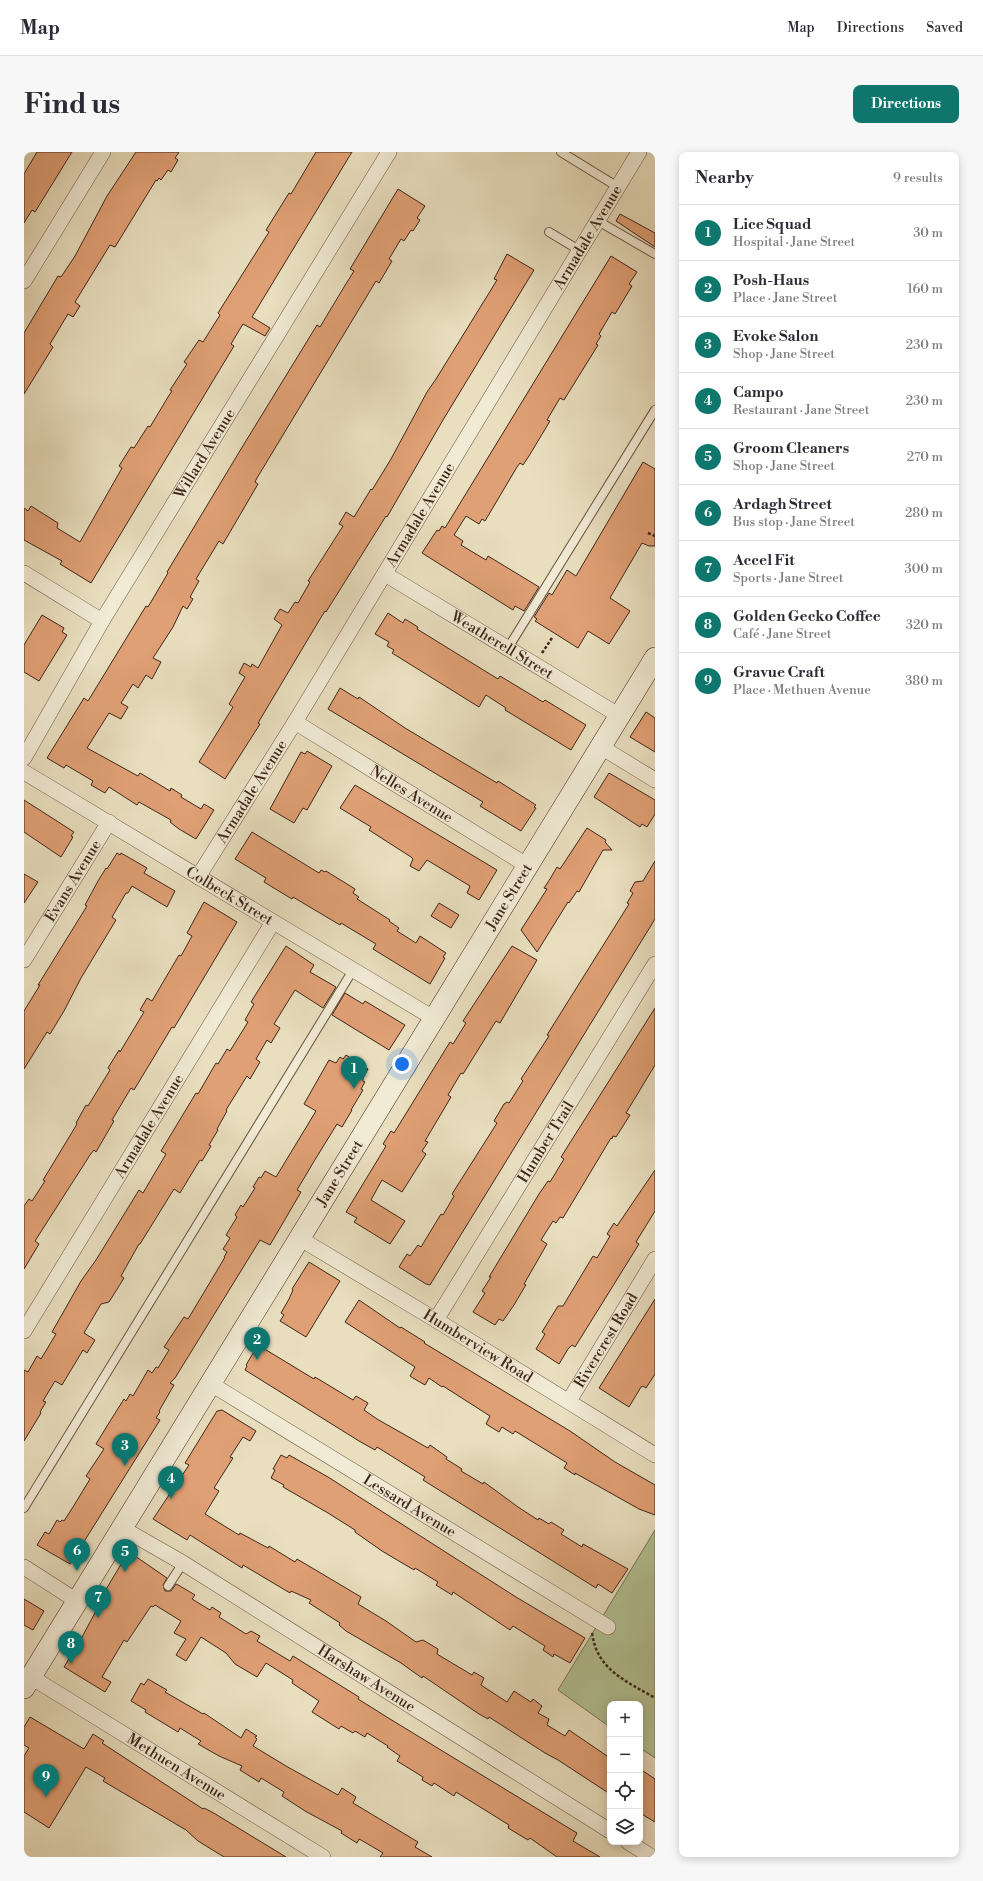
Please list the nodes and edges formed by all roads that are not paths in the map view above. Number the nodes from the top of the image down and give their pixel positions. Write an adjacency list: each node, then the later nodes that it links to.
1 (103, 152): 10 (street)
2 (389, 152): 14 (street, Willard Avenue)
3 (561, 152): 5 (lane)
4 (639, 152): 5 (street, Armadale Avenue)
5 (618, 187): 6 (street, Armadale Avenue)
6 (598, 221): 8 (street, Armadale Avenue); 9 (lane)
7 (549, 232): 8 (lane)
8 (579, 250): 13 (street, Armadale Avenue)
9 (655, 254)
10 (24, 281)
11 (655, 410): 15 (lane)
12 (24, 573): 14 (street)
13 (385, 574): 15 (street, Weatherell Street); 18 (street, Armadale Avenue)
14 (102, 621): 20 (street, Willard Avenue)
15 (508, 648): 17 (street, Weatherell Street)
16 (655, 658): 17 (main road, Jane Street)
17 (620, 716): 19 (main road, Jane Street)
18 (295, 722): 24 (street, Nelles Avenue); 25 (street, Armadale Avenue)
19 (601, 747): 22 (street); 24 (main road, Jane Street)
20 (24, 758)
21 (24, 772): 23 (street, Colbeck Street)
22 (655, 780)
23 (109, 822): 25 (street, Colbeck Street); 27 (street, Evans Avenue)
24 (528, 866): 30 (main road, Jane Street)
25 (198, 877): 26 (street, Colbeck Street)
26 (273, 922): 29 (street, Colbeck Street); 34 (street, Armadale Avenue)
27 (24, 960)
28 (655, 964): 33 (street, Humber Trail)
29 (353, 970): 30 (street, Colbeck Street); 38 (lane)
30 (435, 1019): 31 (main road, Jane Street)
31 (299, 1238): 33 (street, Humberview Road); 35 (main road, Jane Street)
32 (655, 1260): 36 (street, Rivercrest Road)
33 (436, 1320): 36 (street, Humberview Road)
34 (24, 1331)
35 (211, 1384): 39 (main road, Jane Street); 44 (street, Lessard Avenue)
36 (569, 1401): 37 (street, Humberview Road)
37 (655, 1455)
38 (24, 1508)
39 (122, 1528): 40 (street, Harshaw Avenue); 43 (main road, Jane Street)
40 (183, 1563): 42 (lane); 46 (street, Harshaw Avenue)
41 (24, 1567): 43 (street)
42 (168, 1586)
43 (77, 1601): 45 (main road, Jane Street)
44 (603, 1624)
45 (27, 1683): 48 (street, Methuen Avenue)
46 (607, 1829)
47 (633, 1845): 49 (street)
48 (323, 1857)
49 (652, 1857)

